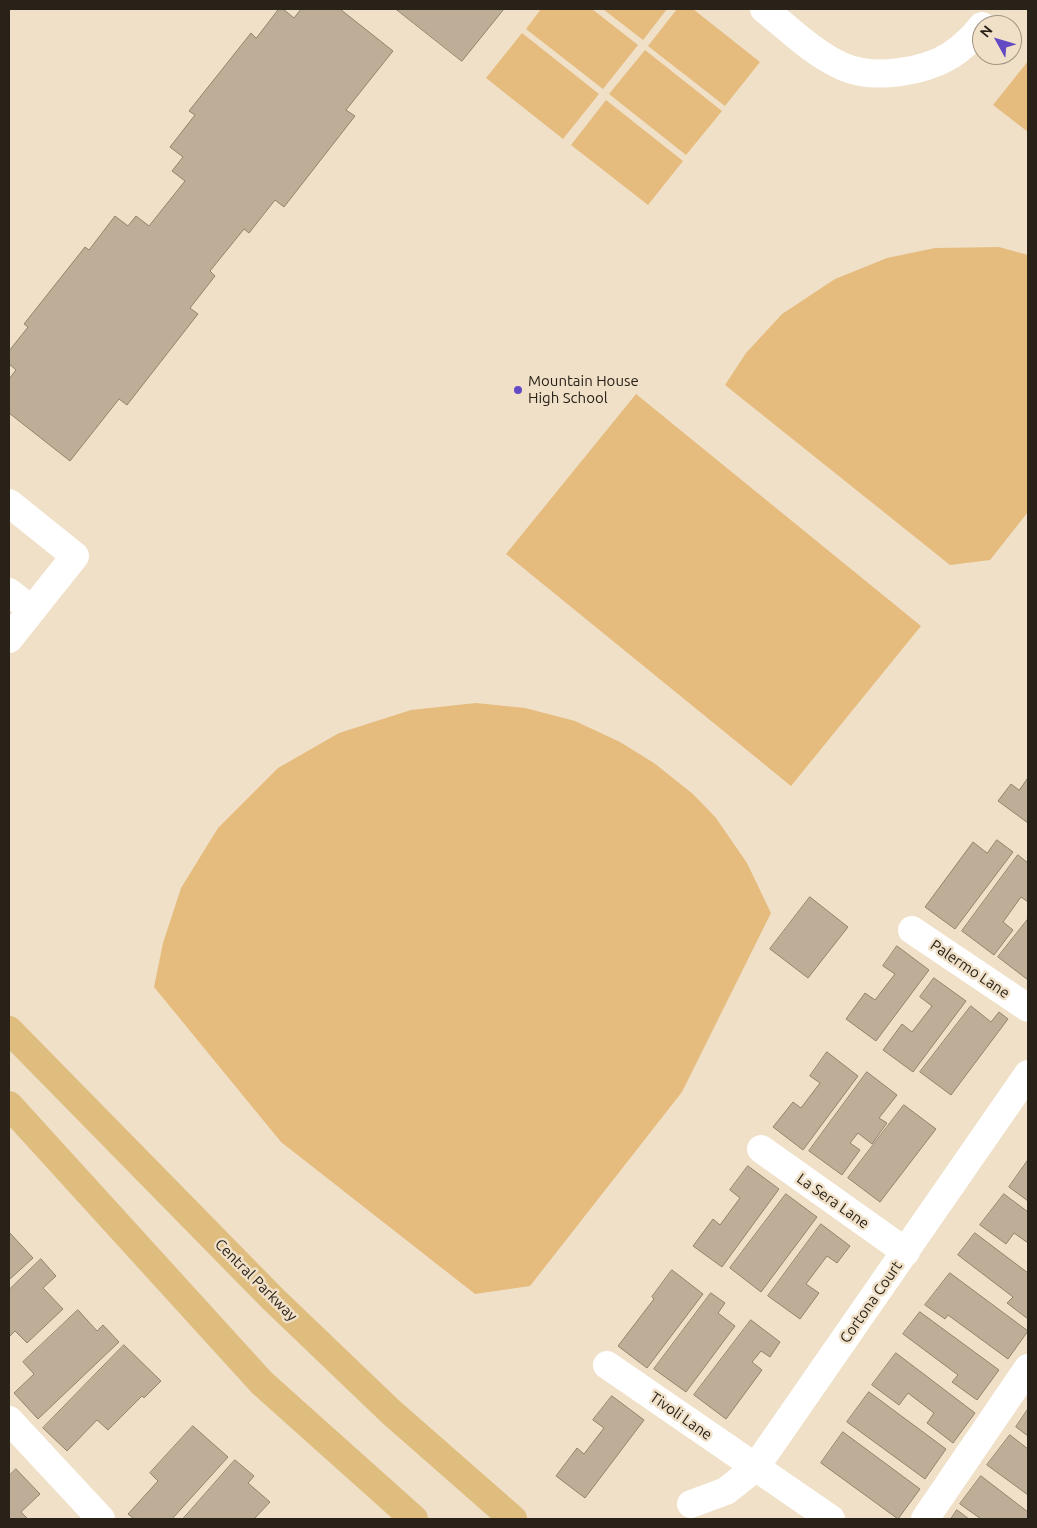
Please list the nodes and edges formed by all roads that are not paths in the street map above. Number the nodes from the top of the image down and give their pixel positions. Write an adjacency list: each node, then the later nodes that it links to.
1 (764, 9): 2 (street)
2 (972, 39)
3 (9, 503): 5 (street)
4 (9, 592): 5 (street)
5 (32, 610): 6 (street)
6 (9, 639)
7 (912, 930): 8 (street, Palermo Lane)
8 (1028, 1008)
9 (9, 1030): 21 (main road, Central Parkway)
10 (1028, 1074): 13 (street, Cortona Court)
11 (9, 1105): 20 (main road)
12 (761, 1150): 13 (street, La Sera Lane)
13 (906, 1252): 17 (street, Cortona Court)
14 (607, 1365): 17 (street, Tivoli Lane)
15 (1028, 1368): 23 (street)
16 (9, 1420): 19 (street)
17 (755, 1468): 18 (street, Cortona Court); 22 (street, Tivoli Lane)
18 (691, 1504)
19 (98, 1518)
20 (414, 1519)
21 (513, 1519)
22 (831, 1519)
23 (925, 1519)

